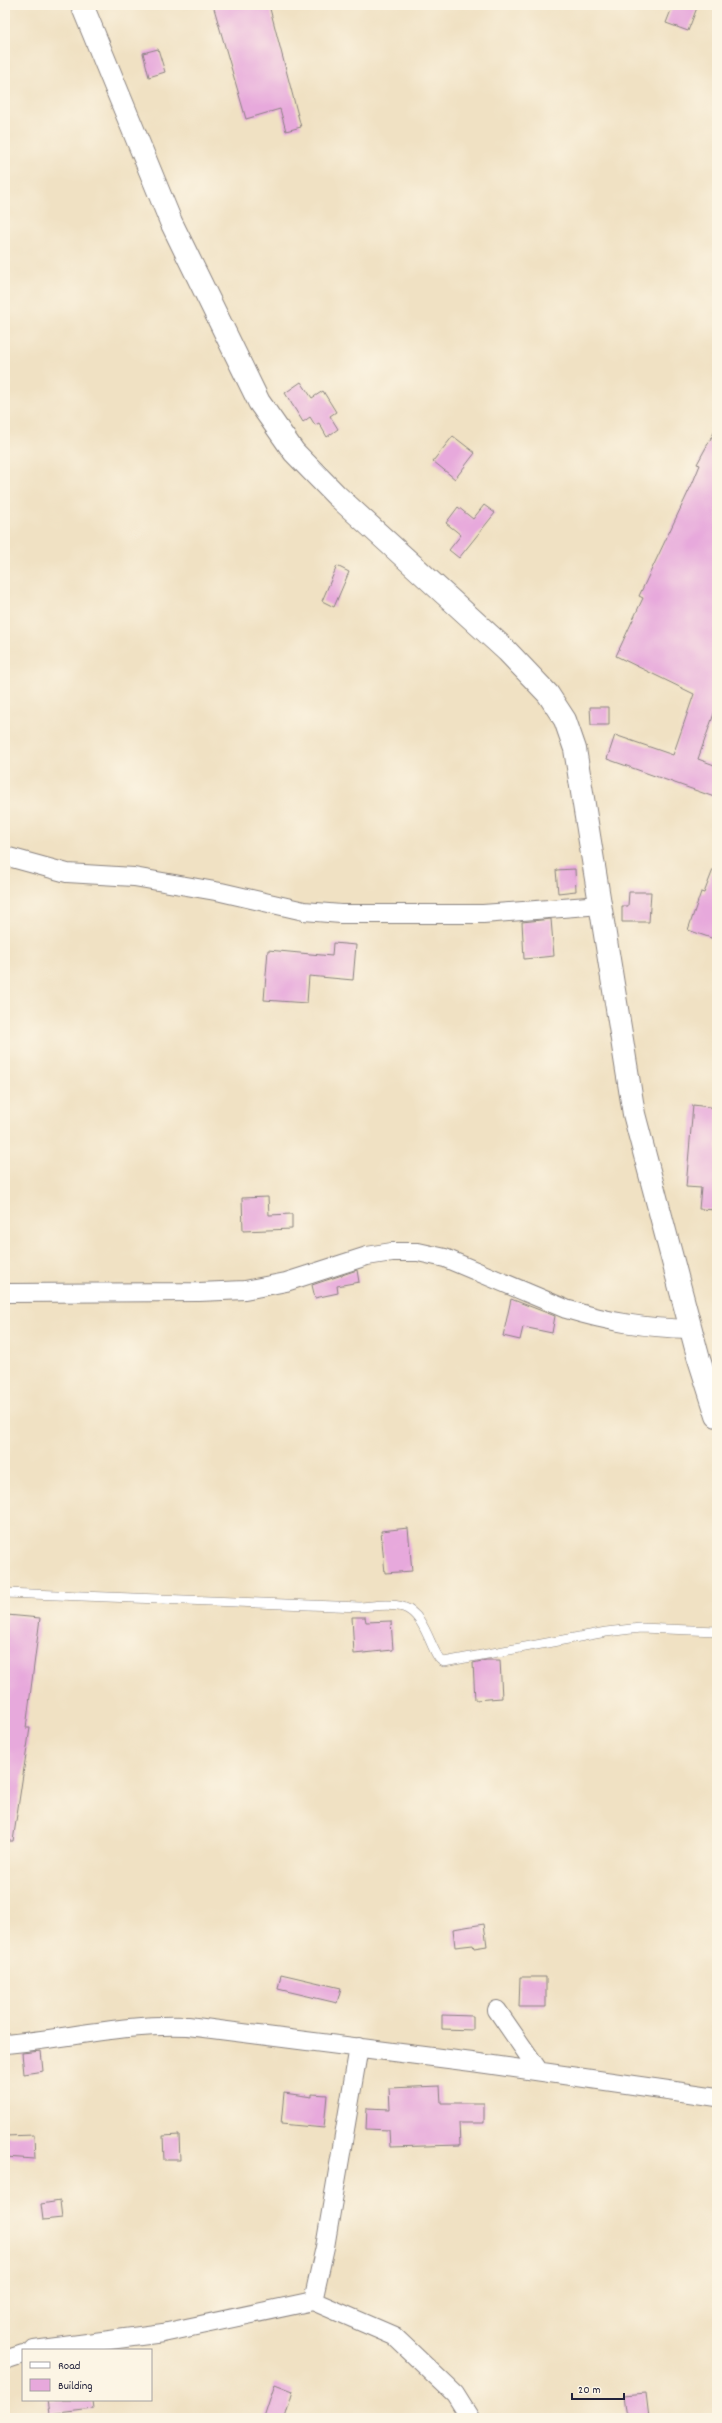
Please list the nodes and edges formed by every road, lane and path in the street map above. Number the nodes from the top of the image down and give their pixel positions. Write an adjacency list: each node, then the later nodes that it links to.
1 (82, 5): 3 (street)
2 (5, 856): 3 (street)
3 (600, 905): 5 (street)
4 (5, 1293): 5 (street)
5 (691, 1329): 6 (street)
6 (717, 1416)
7 (5, 1593): 8 (lane)
8 (717, 1631)
9 (497, 2010): 12 (street)
10 (5, 2044): 11 (street)
11 (359, 2047): 12 (street); 14 (street)
12 (539, 2071): 13 (street)
13 (717, 2097)
14 (313, 2301): 15 (street); 18 (street)
15 (41, 2349)
16 (22, 2354): 17 (street)
17 (5, 2360)
18 (470, 2418)

